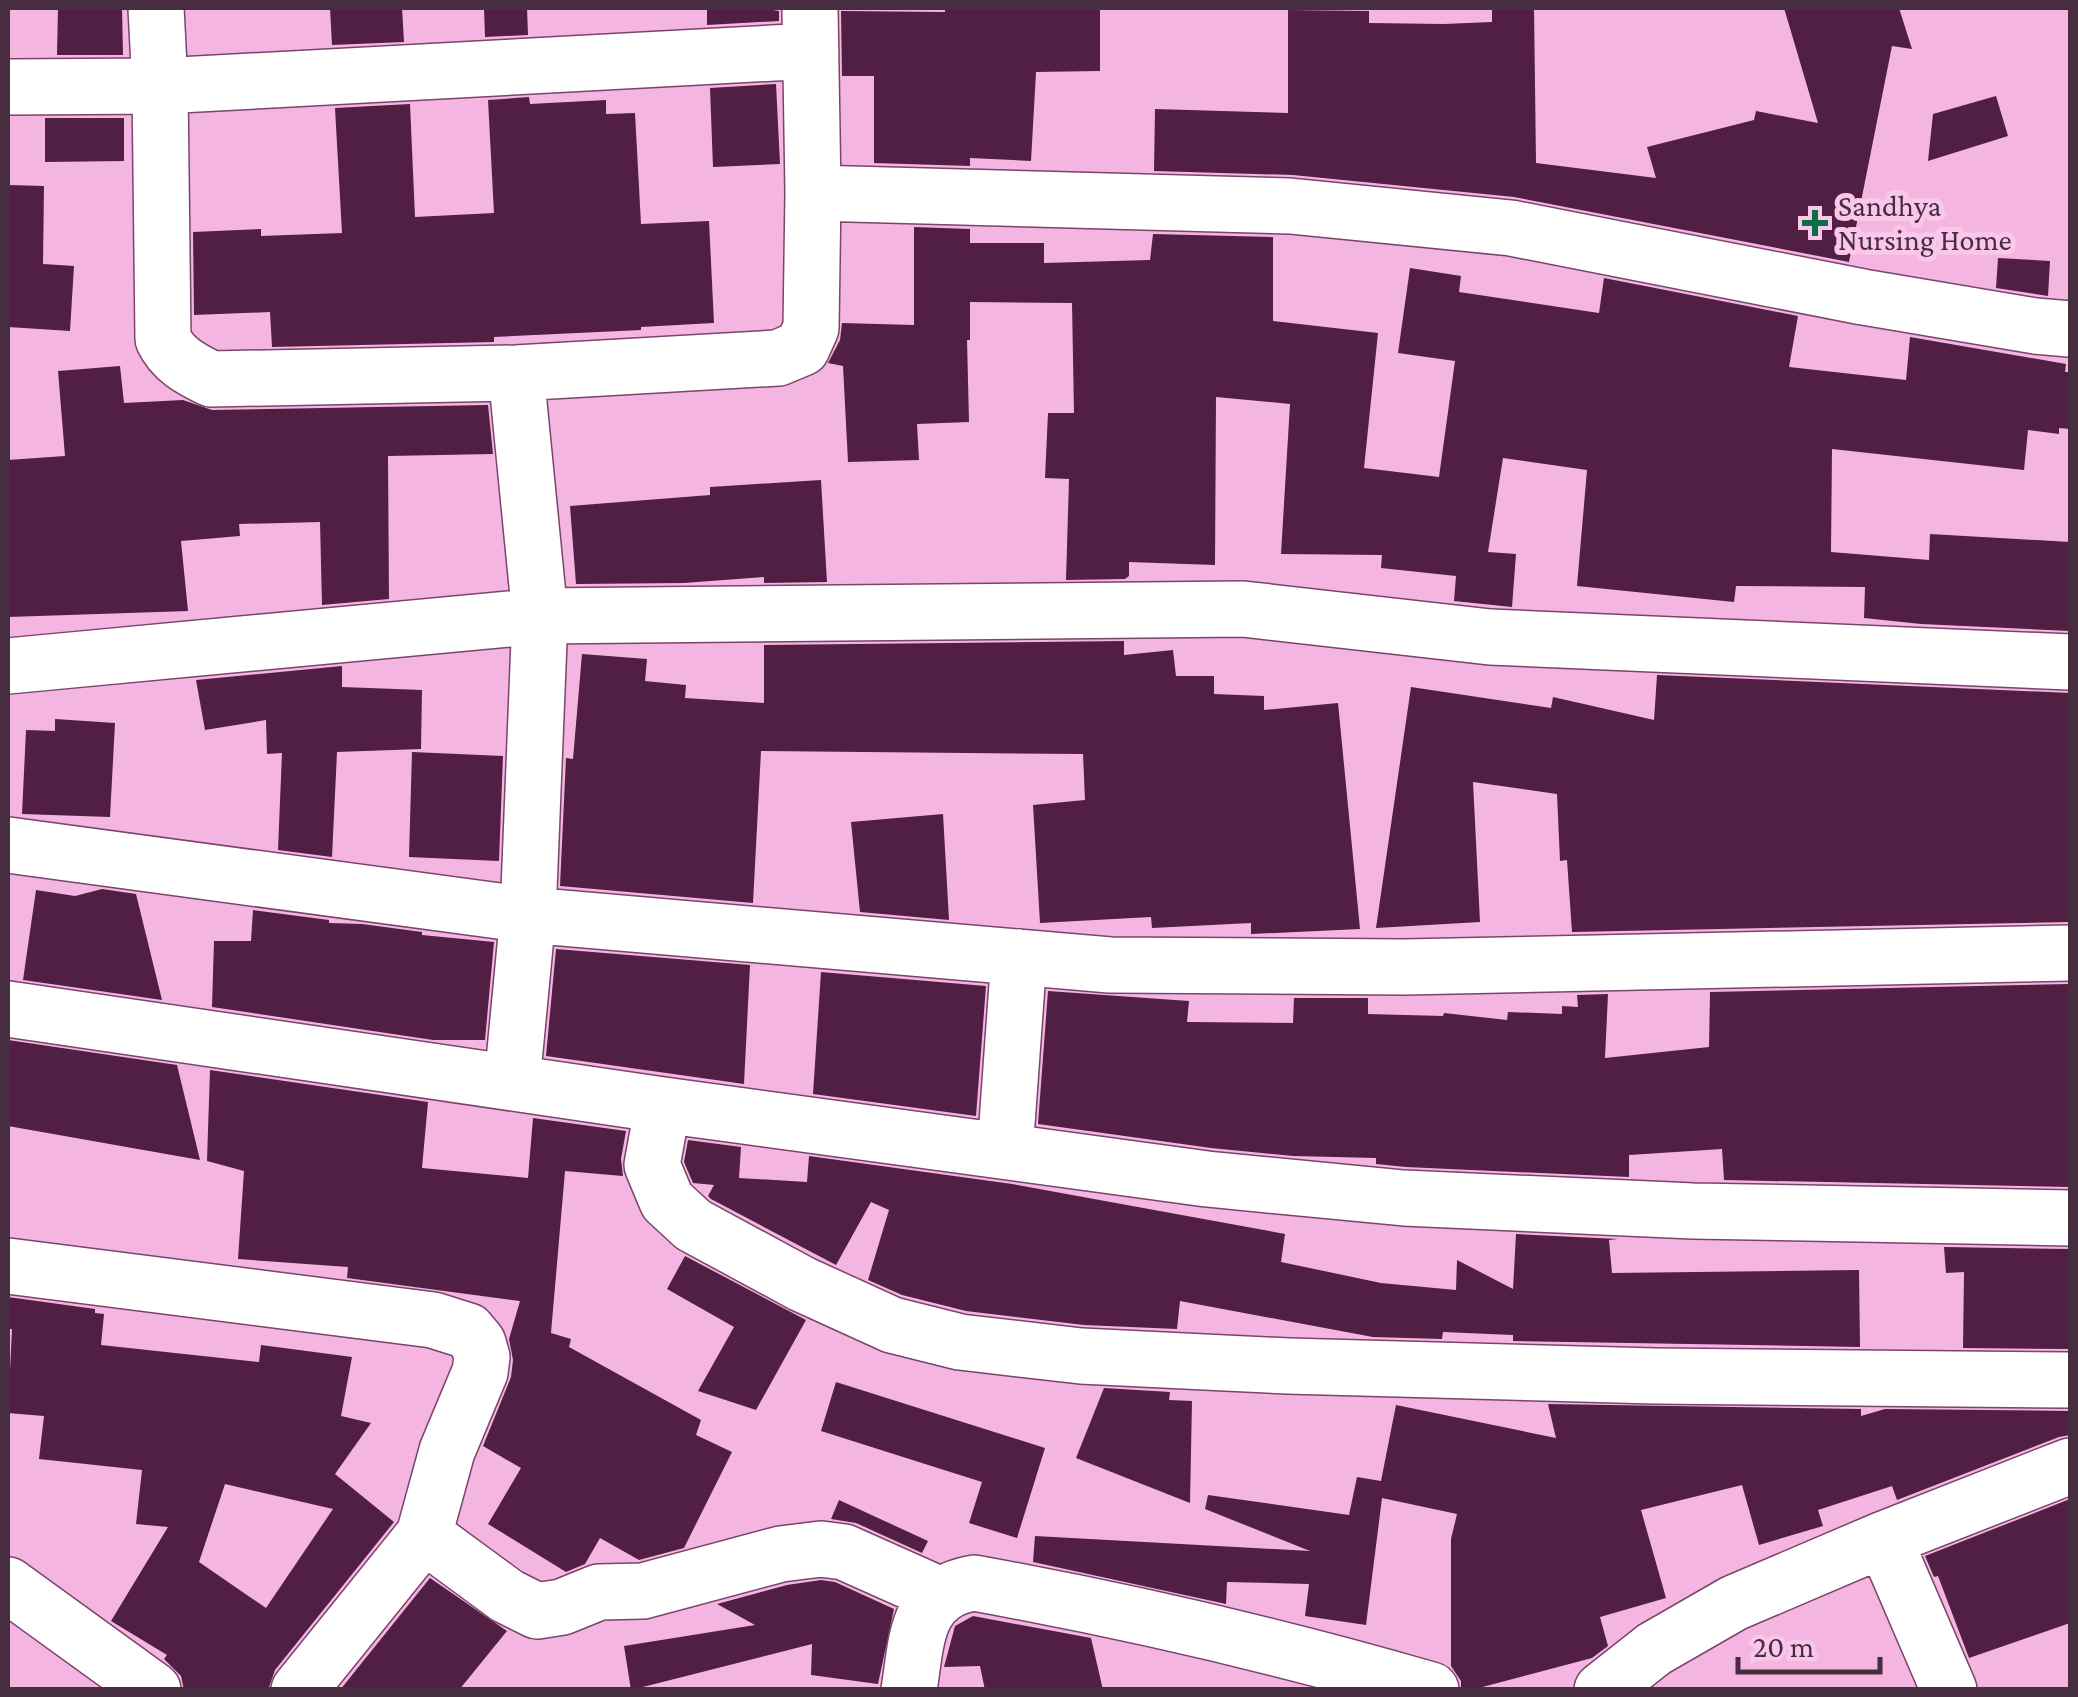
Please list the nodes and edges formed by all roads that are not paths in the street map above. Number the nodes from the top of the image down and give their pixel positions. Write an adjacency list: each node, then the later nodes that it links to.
1 (156, 8): 3 (street)
2 (810, 30): 3 (street); 5 (street)
3 (160, 86): 4 (street); 7 (street)
4 (8, 88)
5 (814, 193): 6 (street); 7 (street)
6 (2070, 329)
7 (516, 374): 8 (street)
8 (540, 616): 9 (street); 10 (street); 12 (street)
9 (2070, 662)
10 (8, 666)
11 (8, 845): 12 (street)
12 (528, 915): 14 (street); 16 (street)
13 (2070, 953): 14 (street)
14 (1019, 957): 18 (street)
15 (8, 1010): 16 (street)
16 (512, 1082): 17 (street)
17 (663, 1105): 18 (street); 21 (street)
18 (1005, 1151): 19 (street)
19 (2070, 1218)
20 (8, 1266): 23 (street)
21 (2070, 1380)
22 (2070, 1466): 24 (street)
23 (424, 1534): 26 (street); 28 (street)
24 (1884, 1539): 31 (street); 32 (street)
25 (8, 1585): 27 (street)
26 (938, 1594): 29 (street); 30 (street)
27 (153, 1690)
28 (299, 1690)
29 (908, 1690)
30 (1431, 1690)
31 (1602, 1690)
32 (1949, 1690)

